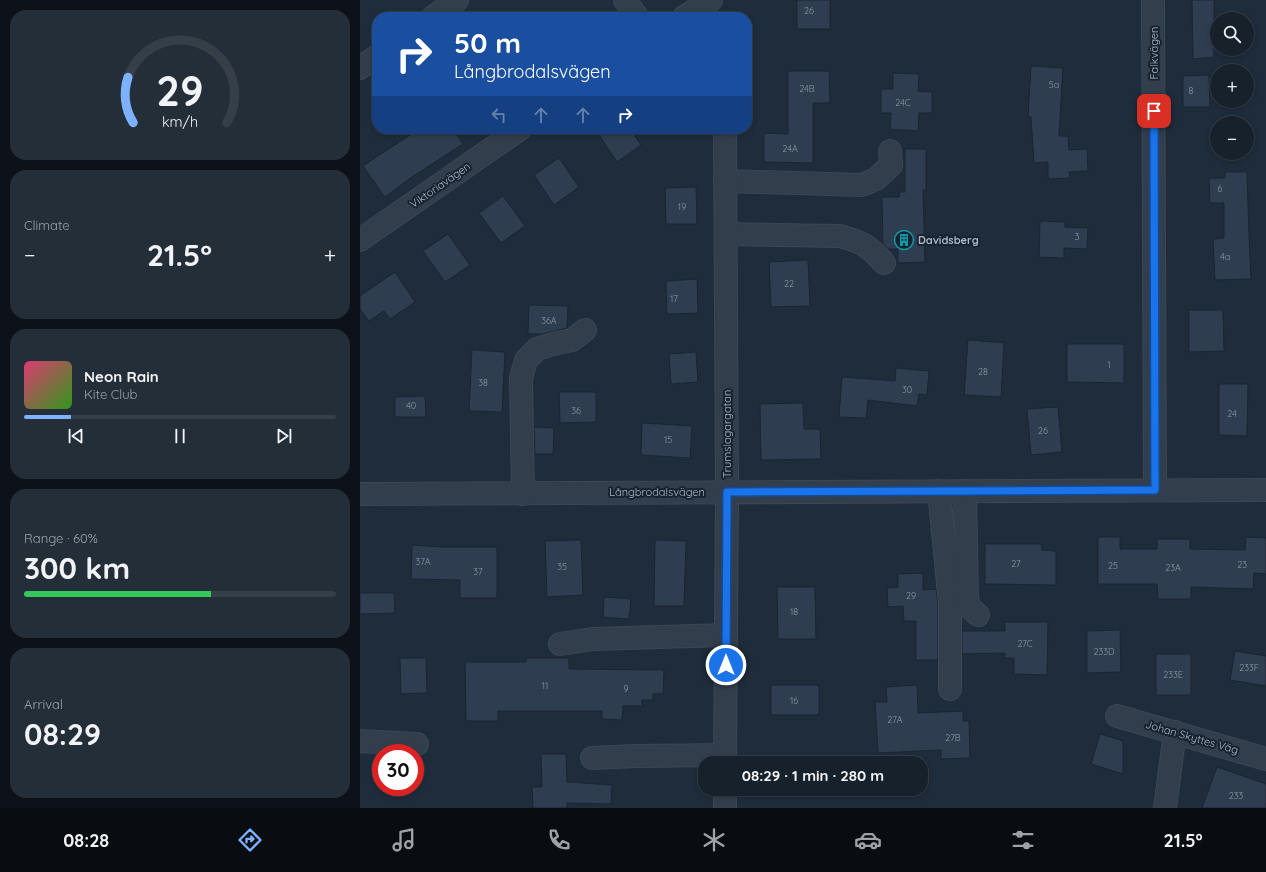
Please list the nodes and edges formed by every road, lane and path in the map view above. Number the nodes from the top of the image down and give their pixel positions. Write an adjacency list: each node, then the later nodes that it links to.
1 (458, 0): 5 (street)
2 (625, 0): 6 (street)
3 (1153, 0): 18 (street, Falkvägen)
4 (712, 6): 7 (street)
5 (440, 12)
6 (633, 12)
7 (697, 12)
8 (372, 60): 9 (street)
9 (360, 68)
10 (513, 134): 15 (street, Viktoriavägen)
11 (725, 134): 13 (street, Trumslagargatan)
12 (890, 152): 13 (street)
13 (725, 181): 14 (street, Trumslagargatan)
14 (726, 234): 16 (street); 22 (street, Trumslagargatan)
15 (360, 240)
16 (884, 263)
17 (585, 330): 24 (street)
18 (1155, 490): 19 (street, Långbrodalsvägen); 21 (street, Långbrodalsvägen)
19 (1266, 490)
20 (939, 491): 21 (street, Långbrodalsvägen); 22 (street, Långbrodalsvägen); 28 (street)
21 (965, 491): 25 (street)
22 (727, 492): 24 (street, Långbrodalsvägen); 26 (street, Trumslagargatan)
23 (360, 494): 24 (street, Långbrodalsvägen)
24 (524, 494)
25 (978, 615)
26 (726, 635): 27 (street); 33 (street, Trumslagargatan)
27 (560, 644)
28 (950, 689)
29 (1117, 716): 30 (street, Johan Skyttes Väg)
30 (1176, 732): 36 (street, Johan Skyttes Väg); 39 (street)
31 (360, 741): 32 (street)
32 (417, 744)
33 (725, 756)
34 (592, 758): 35 (street)
35 (698, 758)
36 (1266, 759)
37 (725, 796): 38 (street)
38 (725, 808)
39 (1165, 808)

